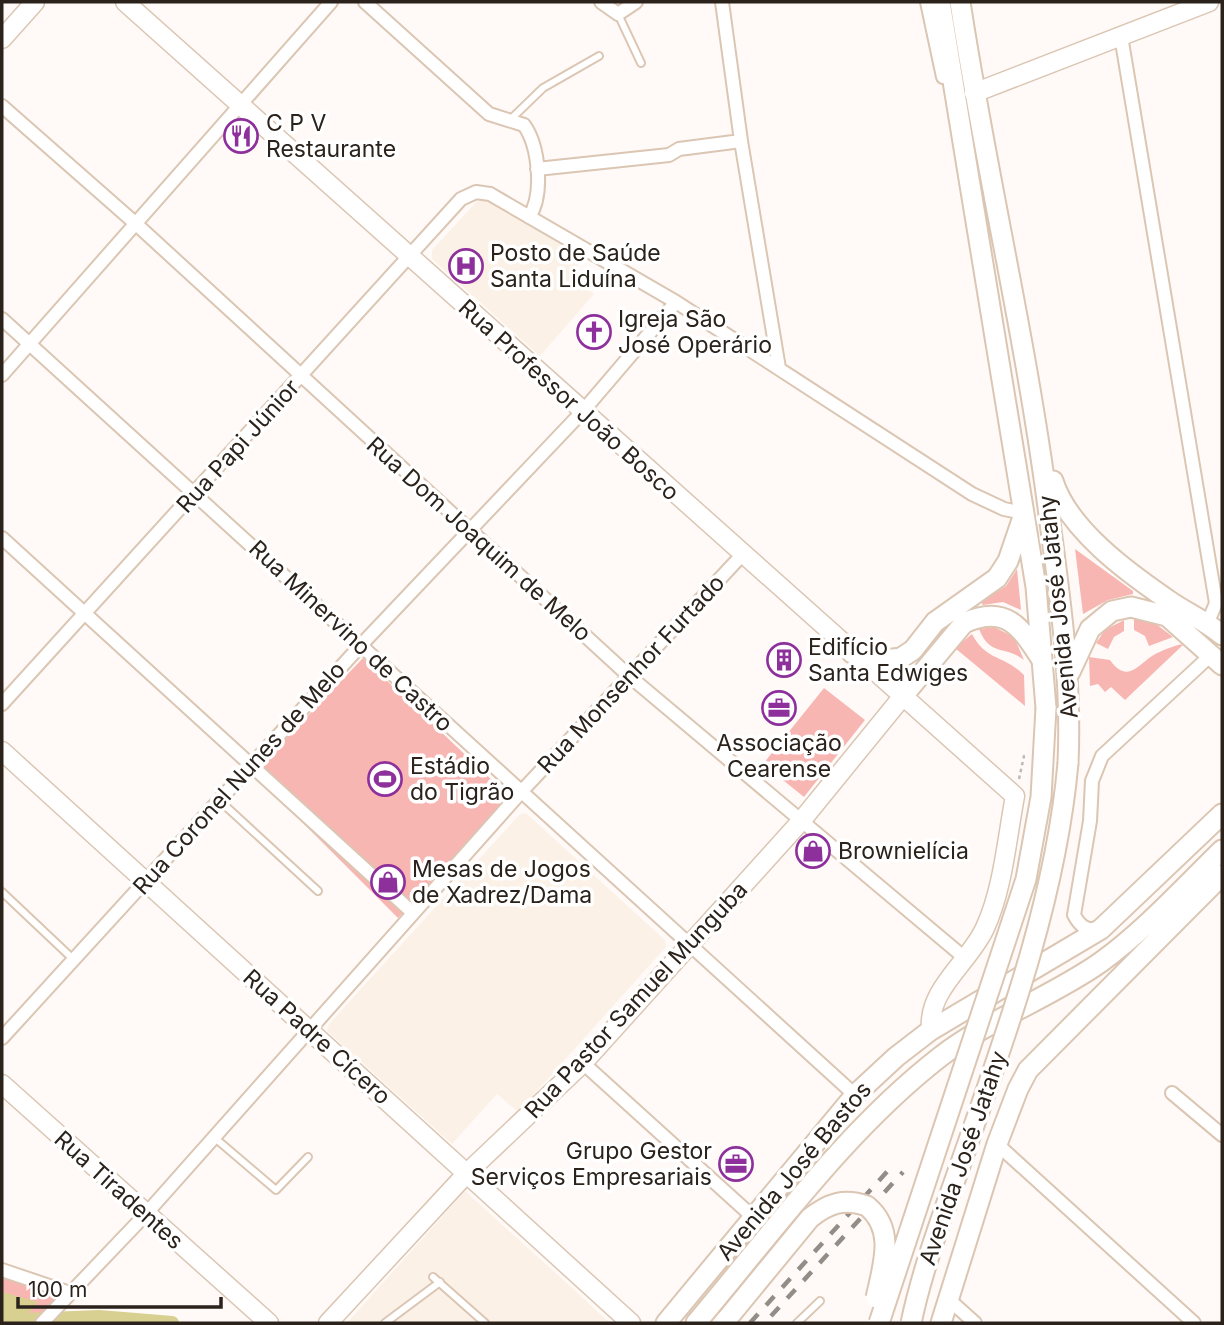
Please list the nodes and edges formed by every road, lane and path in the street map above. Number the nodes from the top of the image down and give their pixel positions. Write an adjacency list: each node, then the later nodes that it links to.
1 (35, 2): 14 (street)
2 (125, 2): 19 (street, Rua Professor João Bosco)
3 (331, 2): 19 (street)
4 (365, 2): 20 (street)
5 (601, 2): 12 (street)
6 (636, 2): 12 (street)
7 (722, 2): 21 (street)
8 (928, 2): 17 (street, Avenida José Jatahy)
9 (940, 2): 17 (main road, Avenida José Jatahy)
10 (960, 2): 17 (main road, Avenida José Jatahy)
11 (1209, 2): 13 (street)
12 (618, 13): 16 (lane)
13 (1121, 36): 17 (street); 40 (street)
14 (2, 39)
15 (600, 57): 20 (lane)
16 (641, 62)
17 (966, 99): 33 (main road, Avenida José Jatahy); 35 (main road, Avenida José Jatahy)
18 (2, 106): 24 (street, Rua Dom Joaquim de Melo)
19 (241, 106): 24 (street); 25 (street, Rua Professor João Bosco)
20 (512, 118): 22 (street)
21 (741, 141): 22 (street); 29 (street)
22 (537, 169): 23 (street)
23 (529, 217): 25 (street, Rua Papi Júnior); 26 (street)
24 (135, 223): 28 (street); 31 (street, Rua Dom Joaquim de Melo)
25 (410, 257): 31 (street, Rua Papi Júnior); 32 (street, Rua Professor João Bosco)
26 (676, 302): 29 (street); 32 (street, Rua Coronel Nunes de Melo)
27 (2, 319): 28 (street, Rua Minervino de Castro)
28 (30, 344): 30 (street); 34 (street, Rua Minervino de Castro)
29 (779, 368): 35 (street)
30 (2, 375)
31 (301, 377): 34 (street, Rua Papi Júnior); 36 (street, Rua Dom Joaquim de Melo)
32 (583, 411): 36 (street, Rua Coronel Nunes de Melo); 38 (street, Rua Professor João Bosco)
33 (1040, 441): 40 (main road); 46 (main road, Avenida José Jatahy)
34 (195, 493): 39 (street, Rua Papi Júnior); 41 (street, Rua Minervino de Castro)
35 (1024, 513): 42 (main road); 44 (main road, Avenida José Jatahy)
36 (471, 530): 41 (street, Rua Coronel Nunes de Melo); 45 (street, Rua Dom Joaquim de Melo)
37 (2, 538): 39 (street)
38 (742, 555): 42 (street, Rua Professor João Bosco); 45 (street, Rua Monsenhor Furtado)
39 (84, 614): 48 (street, Rua Papi Júnior); 51 (street)
40 (1215, 628)
41 (362, 644): 51 (street, Rua Coronel Nunes de Melo); 52 (street, Rua Minervino de Castro)
42 (852, 653): 47 (street, Rua Professor João Bosco)
43 (1216, 660): 46 (main road); 63 (street)
44 (1045, 664): 47 (main road); 97 (main road, Avenida José Jatahy, bridge)
45 (628, 675): 52 (street, Rua Monsenhor Furtado); 56 (street, Rua Dom Joaquim de Melo)
46 (1068, 677): 98 (main road, Avenida José Jatahy, bridge)
47 (903, 696): 53 (street, Rua Professor João Bosco); 56 (street, Rua Pastor Samuel Munguba)
48 (2, 704)
49 (2, 751): 59 (street, Rua Padre Cícero)
50 (1024, 757): 53 (path)
51 (251, 765): 54 (street, Rua Coronel Nunes de Melo); 62 (street)
52 (521, 792): 62 (street, Rua Monsenhor Furtado); 64 (street, Rua Minervino de Castro)
53 (1015, 796): 66 (street)
54 (219, 799): 59 (street, Rua Coronel Nunes de Melo); 60 (lane)
55 (1222, 814): 63 (main road, Avenida José Bastos)
56 (802, 820): 64 (street, Rua Pastor Samuel Munguba); 66 (street, Rua Dom Joaquim de Melo)
57 (1222, 850): 95 (main road, Avenida José Bastos)
58 (1222, 875): 76 (main road)
59 (145, 881): 65 (street, Rua Coronel Nunes de Melo); 67 (street, Rua Padre Cícero)
60 (318, 891)
61 (2, 892): 65 (lane)
62 (412, 912): 67 (street, Rua Monsenhor Furtado)
63 (1101, 929): 68 (main road, Avenida José Bastos)
64 (691, 944): 70 (street, Rua Pastor Samuel Munguba); 73 (street, Rua Minervino de Castro)
65 (74, 959): 69 (street, Rua Coronel Nunes de Melo)
66 (966, 959): 68 (street)
67 (308, 1030): 75 (street, Rua Monsenhor Furtado); 78 (street, Rua Padre Cícero)
68 (931, 1030): 73 (main road, Avenida José Bastos)
69 (2, 1038)
70 (583, 1063): 78 (street, Rua Pastor Samuel Munguba); 80 (street)
71 (2, 1084): 79 (street, Rua Tiradentes)
72 (1172, 1093): 74 (street)
73 (855, 1095): 80 (main road, Avenida José Bastos)
74 (1222, 1135)
75 (213, 1137): 77 (lane); 79 (street, Rua Monsenhor Furtado)
76 (997, 1144): 99 (main road); 101 (street)
77 (308, 1157)
78 (468, 1172): 90 (street, Rua Pastor Samuel Munguba); 93 (street, Rua Padre Cícero)
79 (145, 1215): 84 (street, Rua Monsenhor Furtado); 89 (street, Rua Tiradentes)
80 (753, 1217): 94 (main road, Avenida José Bastos)
81 (2, 1270): 84 (street)
82 (433, 1276): 83 (lane)
83 (440, 1282): 91 (lane); 92 (lane)
84 (70, 1293): 88 (street, Rua Monsenhor Furtado)
85 (820, 1301): 96 (lane)
86 (955, 1305): 100 (street)
87 (724, 1321): 97 (main road, bridge)
88 (42, 1323)
89 (269, 1323)
90 (328, 1323)
91 (385, 1323)
92 (485, 1323)
93 (631, 1323)
94 (666, 1323)
95 (696, 1323)
96 (797, 1323)
97 (878, 1323)
98 (911, 1323)
99 (942, 1323)
100 (975, 1323)
101 (1194, 1323)

